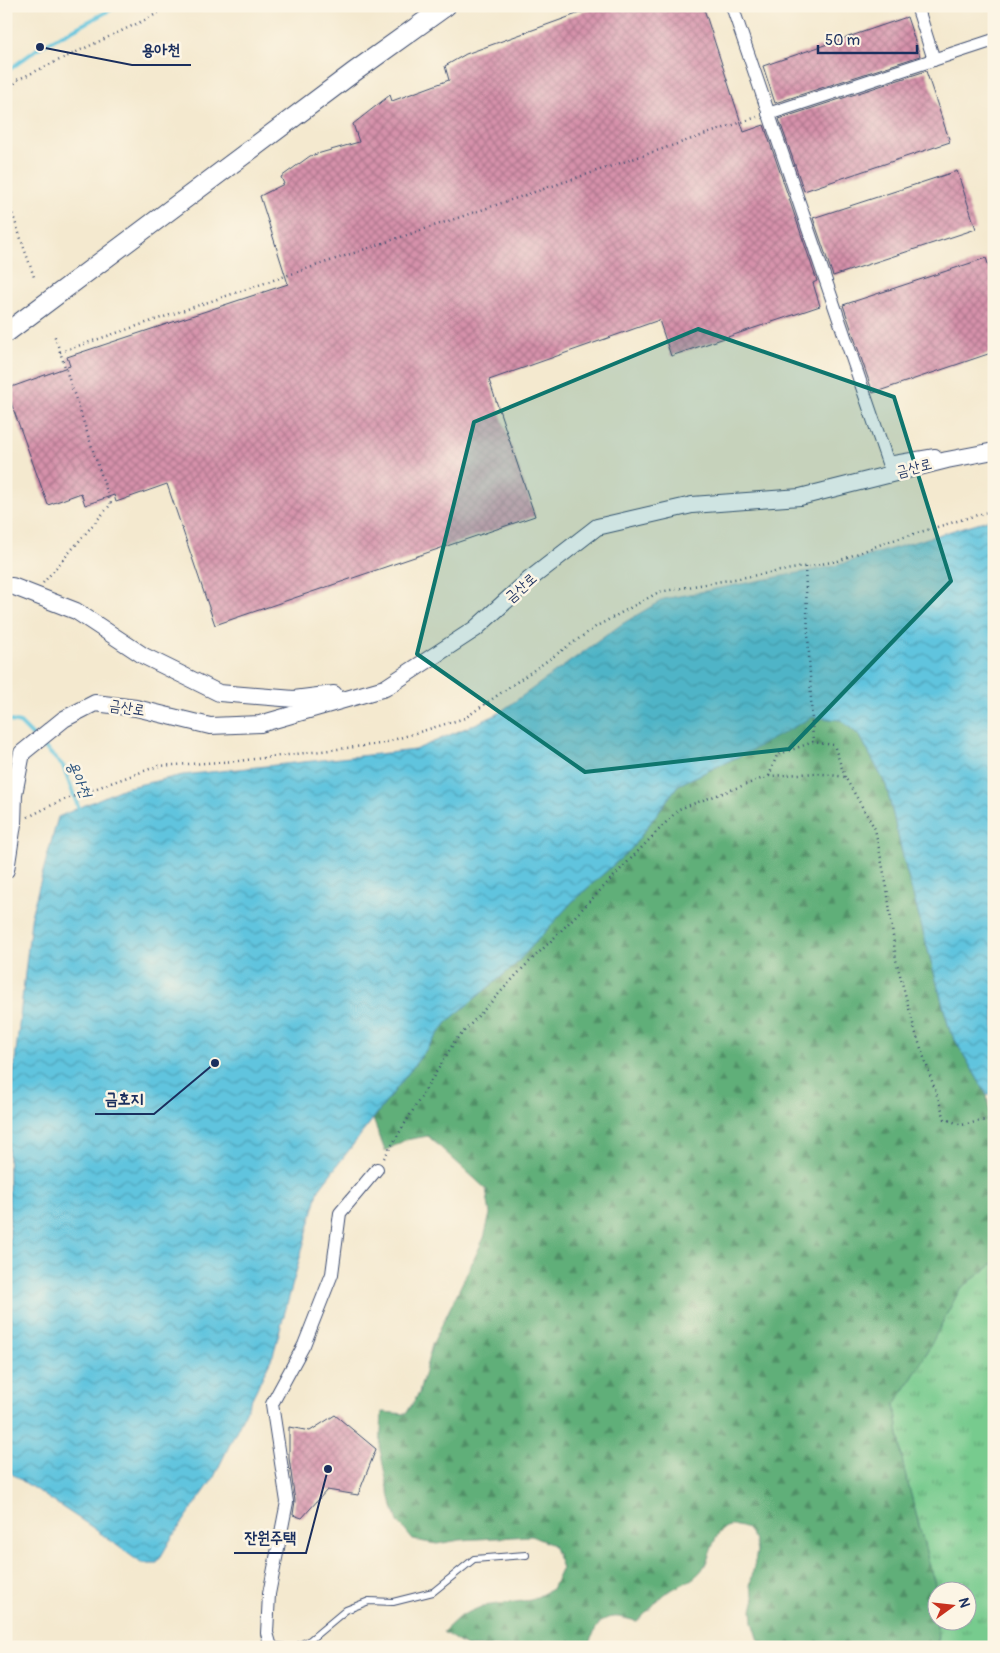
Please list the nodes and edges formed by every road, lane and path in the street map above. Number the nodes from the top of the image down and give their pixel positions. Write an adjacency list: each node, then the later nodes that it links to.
1 (169, 6): 7 (path)
2 (446, 6): 11 (main road)
3 (732, 6): 8 (street)
4 (917, 6): 6 (street)
5 (994, 40): 6 (street)
6 (934, 60): 8 (street)
7 (6, 96)
8 (768, 114): 13 (path); 14 (street)
9 (6, 196): 10 (path)
10 (34, 277)
11 (6, 333)
12 (54, 334): 13 (path)
13 (60, 352): 19 (path)
14 (994, 443)
15 (994, 451): 20 (street, 금산로)
16 (994, 510): 17 (path)
17 (804, 566): 21 (path); 24 (path)
18 (6, 587): 19 (street)
19 (33, 594): 20 (street)
20 (385, 688): 24 (street, 금산로)
21 (813, 742): 22 (path); 23 (path)
22 (769, 776): 23 (path); 27 (path)
23 (845, 777): 26 (path)
24 (13, 824): 25 (street)
25 (6, 870)
26 (994, 1118)
27 (377, 1169): 29 (street)
28 (526, 1555): 31 (lane)
29 (271, 1646): 30 (lane)
30 (285, 1647)
31 (295, 1647)

